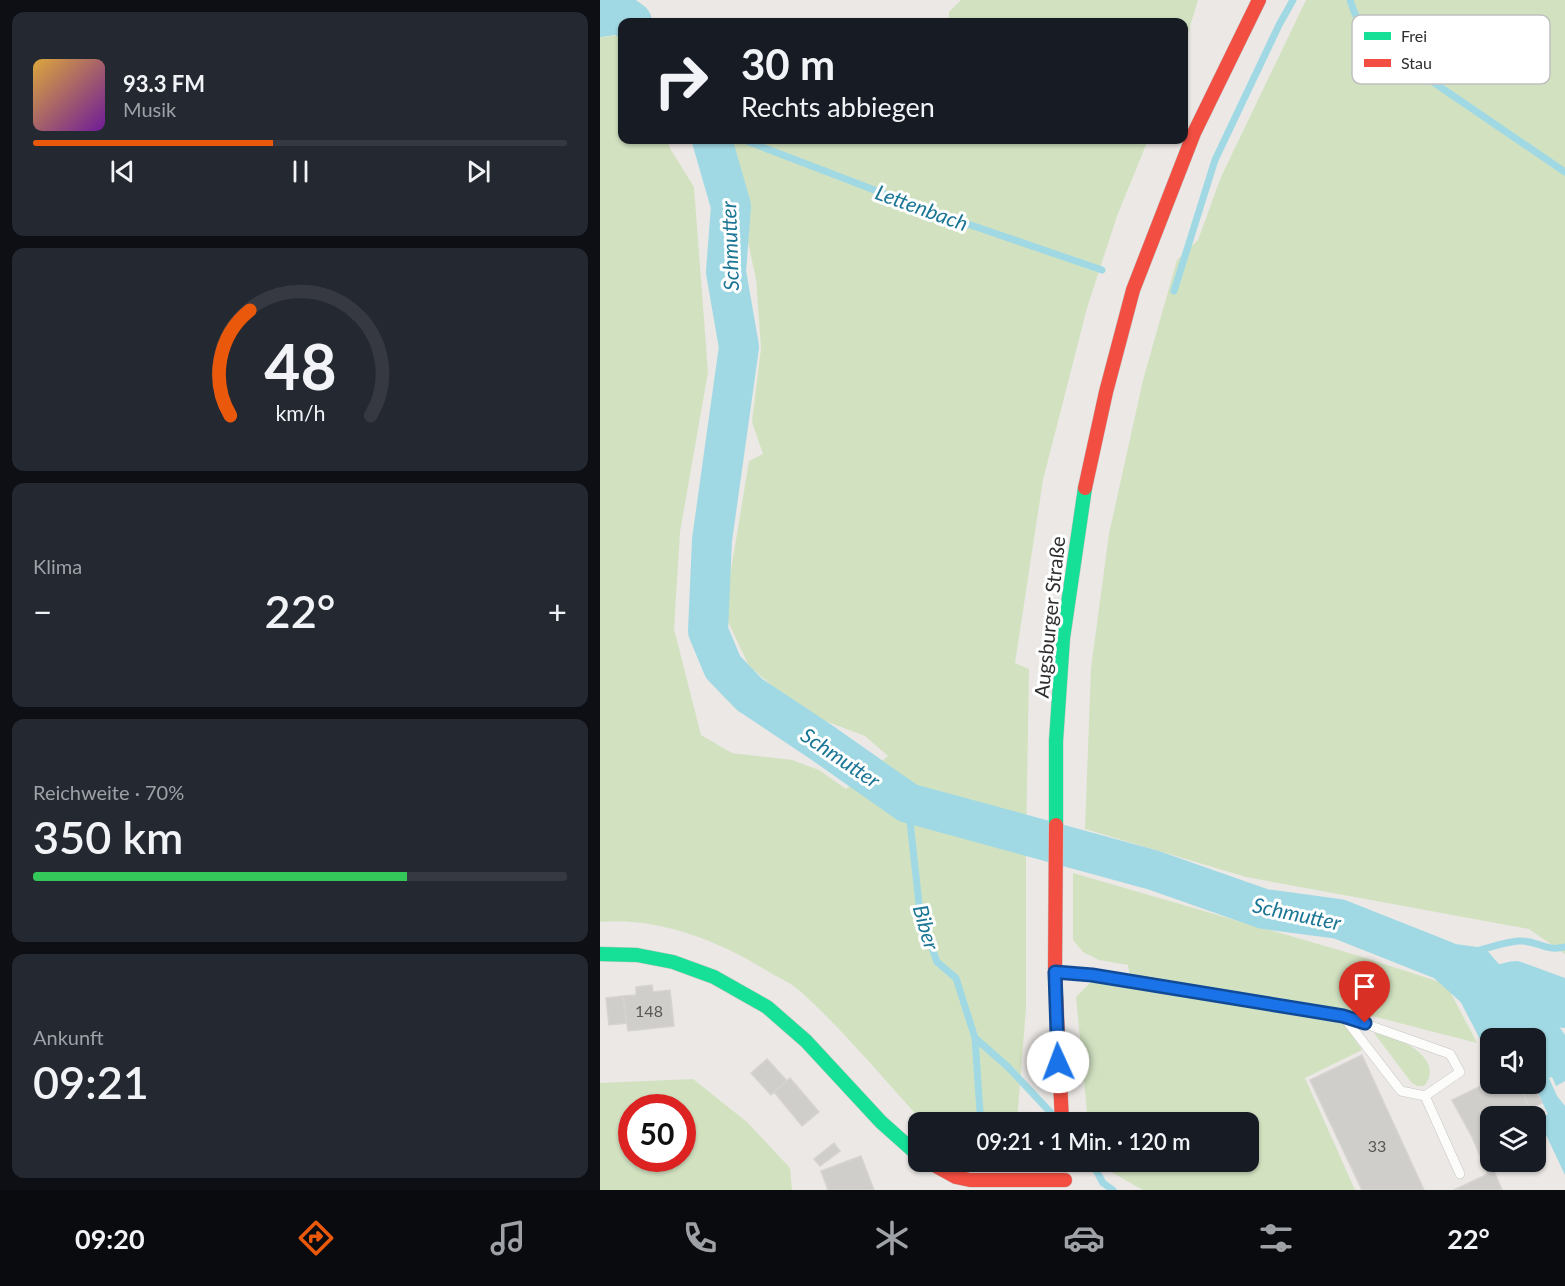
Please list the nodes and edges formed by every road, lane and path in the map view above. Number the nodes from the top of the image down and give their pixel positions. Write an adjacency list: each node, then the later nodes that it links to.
1 (1258, 0): 3 (main road, Augsburger Straße)
2 (600, 954): 7 (main road)
3 (1055, 972): 4 (lane); 6 (main road, Augsburger Straße)
4 (1343, 1016): 5 (lane); 5 (lane)
5 (1425, 1096): 9 (lane)
6 (1061, 1112)
7 (908, 1146)
8 (946, 1172): 10 (main road)
9 (1461, 1174)
10 (1065, 1185)

